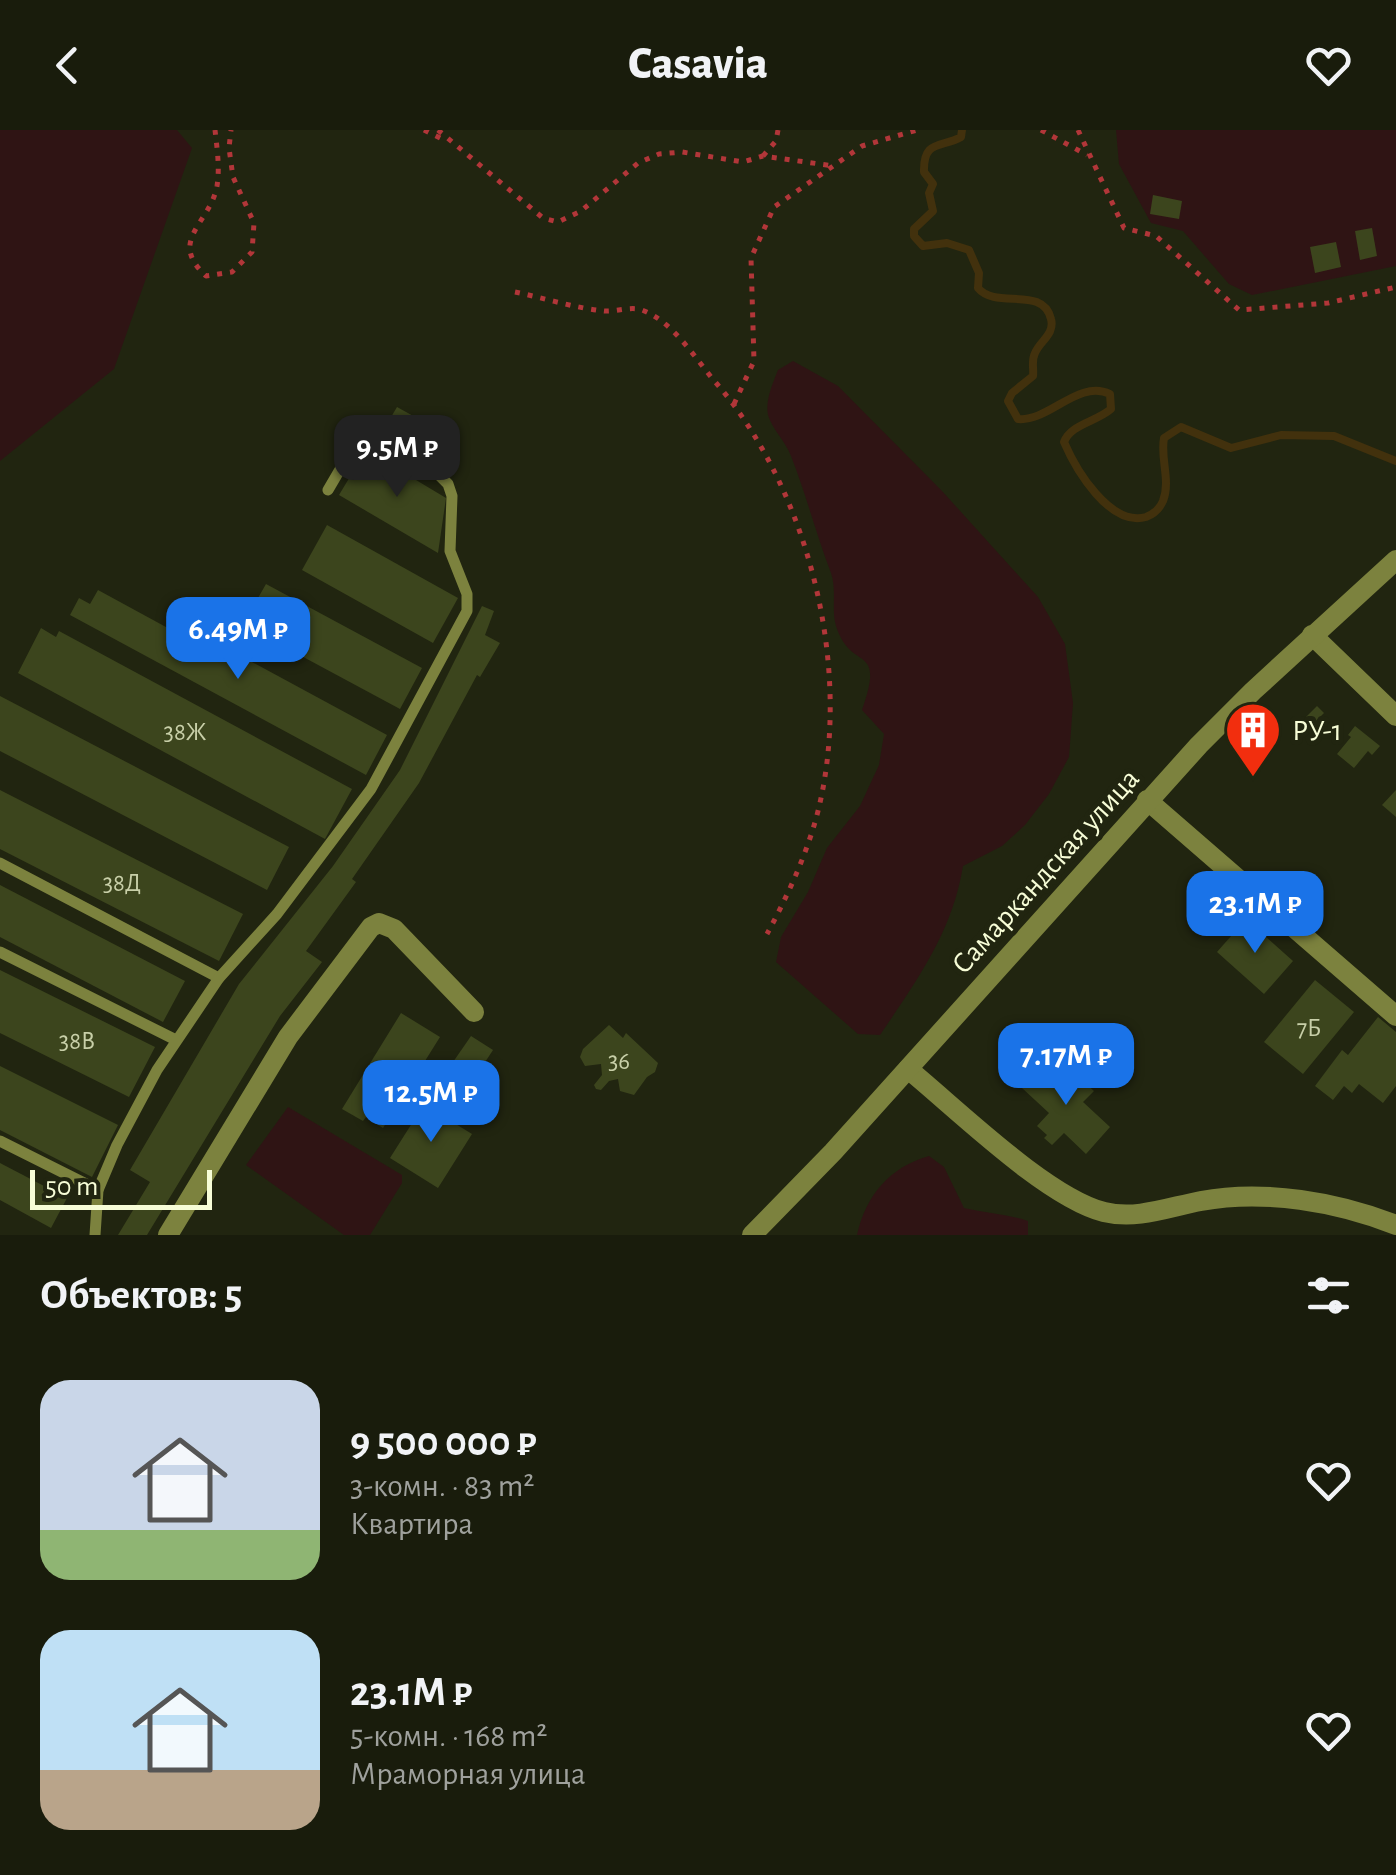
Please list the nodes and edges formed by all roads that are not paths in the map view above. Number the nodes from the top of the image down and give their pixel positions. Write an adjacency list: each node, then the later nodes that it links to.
1 (328, 490): 8 (lane)
2 (1396, 560): 3 (street, Самаркандская улица)
3 (1312, 635): 4 (street); 5 (street, Самаркандская улица)
4 (1396, 716)
5 (1147, 800): 10 (street); 12 (street, Самаркандская улица)
6 (0, 863): 8 (lane)
7 (0, 952): 11 (lane)
8 (218, 978): 11 (lane)
9 (474, 1012): 17 (street)
10 (1396, 1016)
11 (176, 1040): 14 (lane)
12 (908, 1068): 15 (street); 18 (street, Самаркандская улица)
13 (0, 1141): 14 (lane)
14 (98, 1190): 16 (lane)
15 (1396, 1225)
16 (95, 1235)
17 (168, 1235)
18 (752, 1235)

